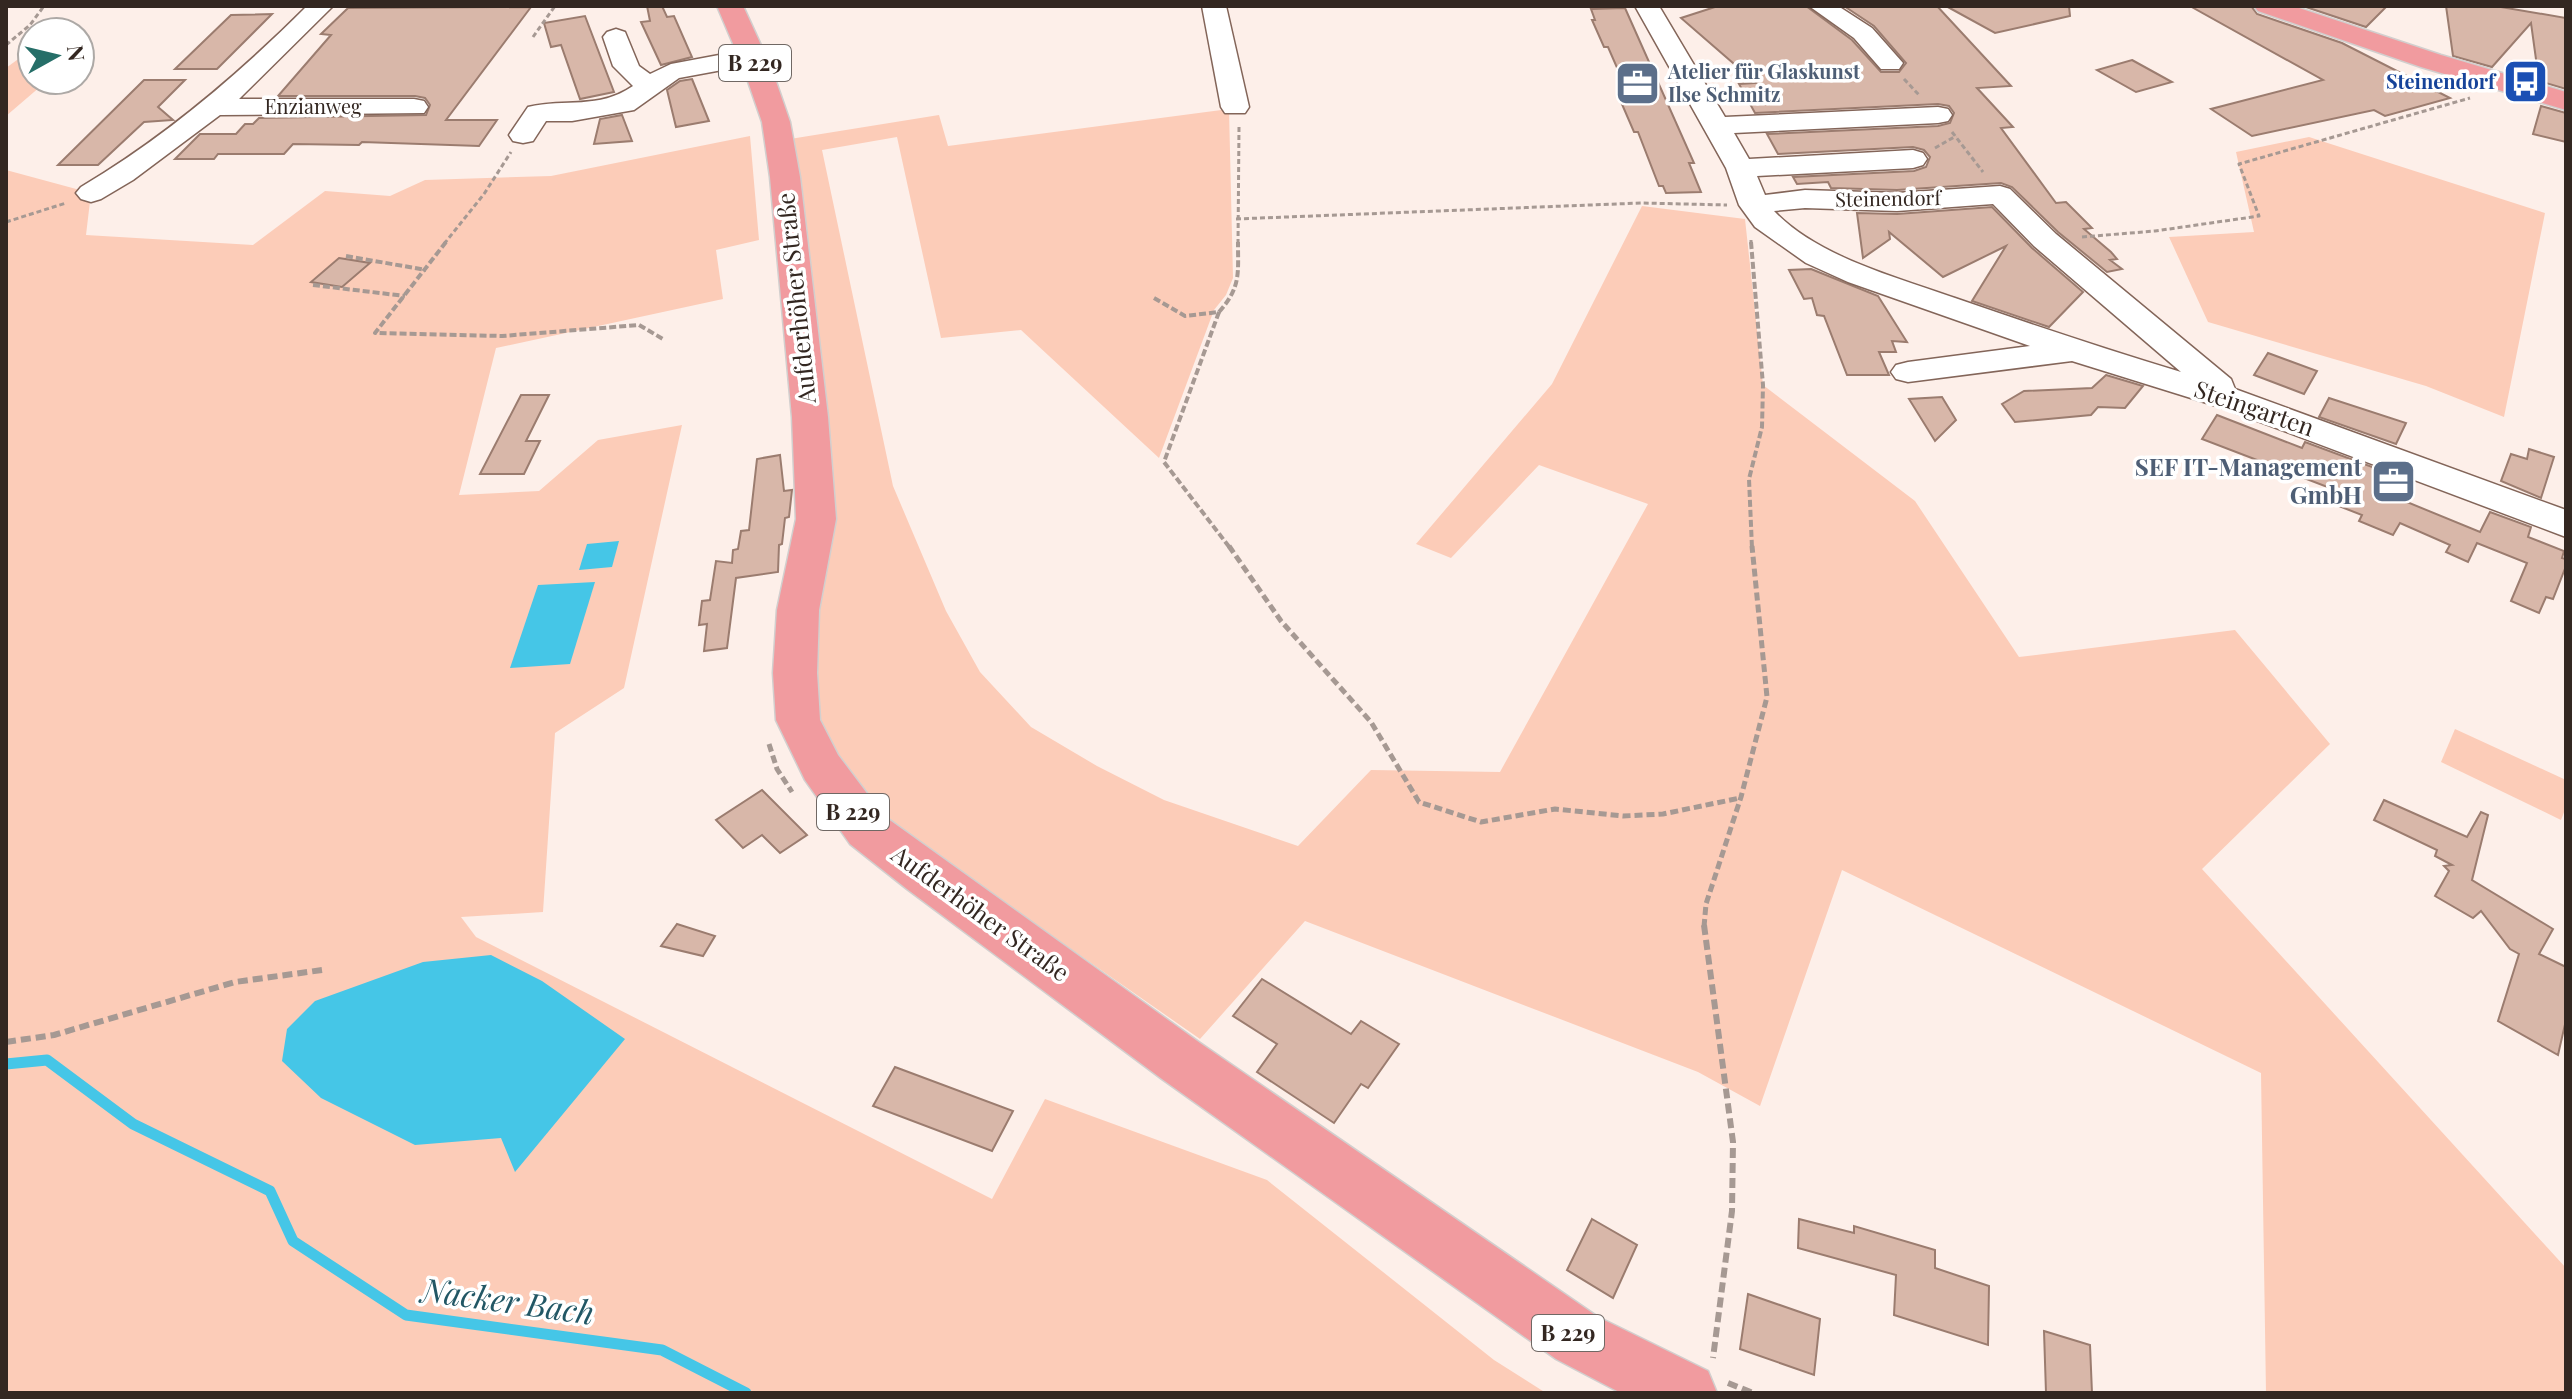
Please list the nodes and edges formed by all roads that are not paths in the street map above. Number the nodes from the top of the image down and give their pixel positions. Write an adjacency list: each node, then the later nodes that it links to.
1 (321, 6): 11 (street, Enzianweg)
2 (1214, 6): 13 (street)
3 (1647, 6): 15 (street, Steingarten)
4 (1821, 6): 8 (street)
5 (2267, 6): 10 (main road)
6 (740, 32): 9 (street); 25 (main road, Aufderhöher Straße / B 229)
7 (616, 37): 9 (street)
8 (1890, 63)
9 (651, 84): 16 (street)
10 (2566, 101)
11 (213, 107): 12 (street, Enzianweg); 19 (street, Enzianweg)
12 (414, 107)
13 (1235, 107)
14 (1938, 115): 15 (street)
15 (1715, 126): 18 (street, Steingarten)
16 (523, 135)
17 (1913, 159): 18 (street)
18 (1740, 168): 20 (street, Steingarten)
19 (91, 193)
20 (1754, 205): 21 (street, Steingarten); 23 (street, Steinendorf)
21 (2075, 351): 22 (street, Steingarten); 23 (street, Steingarten)
22 (1908, 372)
23 (2235, 400): 24 (street, Steingarten)
24 (2566, 524)
25 (1699, 1376)

